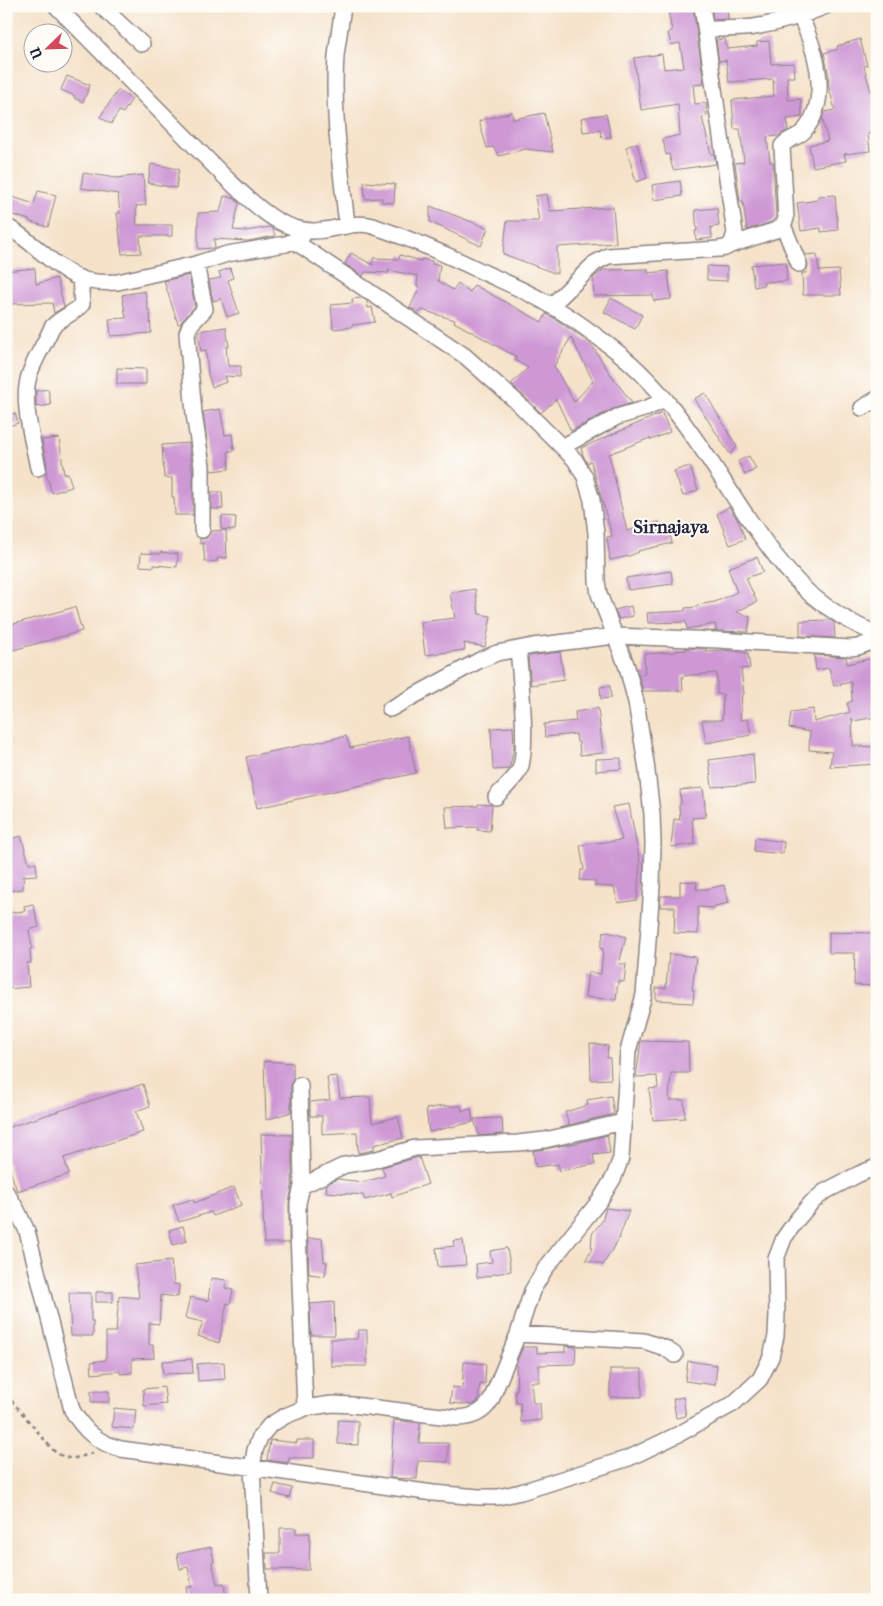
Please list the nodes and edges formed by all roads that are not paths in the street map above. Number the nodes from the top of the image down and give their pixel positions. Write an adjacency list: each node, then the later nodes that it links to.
1 (56, 6): 12 (street)
2 (101, 6): 8 (street)
3 (343, 6): 9 (street)
4 (702, 6): 7 (street)
5 (826, 6): 6 (street)
6 (800, 16): 7 (street); 11 (street)
7 (706, 30): 14 (street)
8 (142, 44)
9 (347, 225): 12 (street); 18 (street)
10 (6, 226): 17 (street)
11 (783, 226): 14 (street); 16 (street)
12 (312, 231): 13 (street)
13 (294, 241): 15 (street); 22 (street)
14 (731, 245): 18 (street)
15 (196, 264): 17 (street); 24 (street)
16 (799, 264)
17 (80, 278): 23 (street)
18 (551, 306): 20 (street)
19 (877, 399): 21 (street)
20 (665, 400): 22 (street); 25 (street)
21 (862, 408)
22 (562, 447): 26 (street)
23 (38, 468)
24 (202, 530)
25 (877, 634)
26 (615, 636): 27 (street); 28 (street); 32 (street)
27 (877, 640)
28 (518, 649): 29 (street); 30 (street)
29 (390, 709)
30 (496, 797)
31 (300, 1085): 34 (street)
32 (623, 1122): 34 (street); 36 (street)
33 (877, 1167): 39 (street)
34 (302, 1186): 38 (street)
35 (6, 1192): 39 (street)
36 (518, 1334): 37 (street); 38 (street)
37 (675, 1355)
38 (305, 1408): 39 (street)
39 (252, 1468): 40 (street)
40 (259, 1600)

